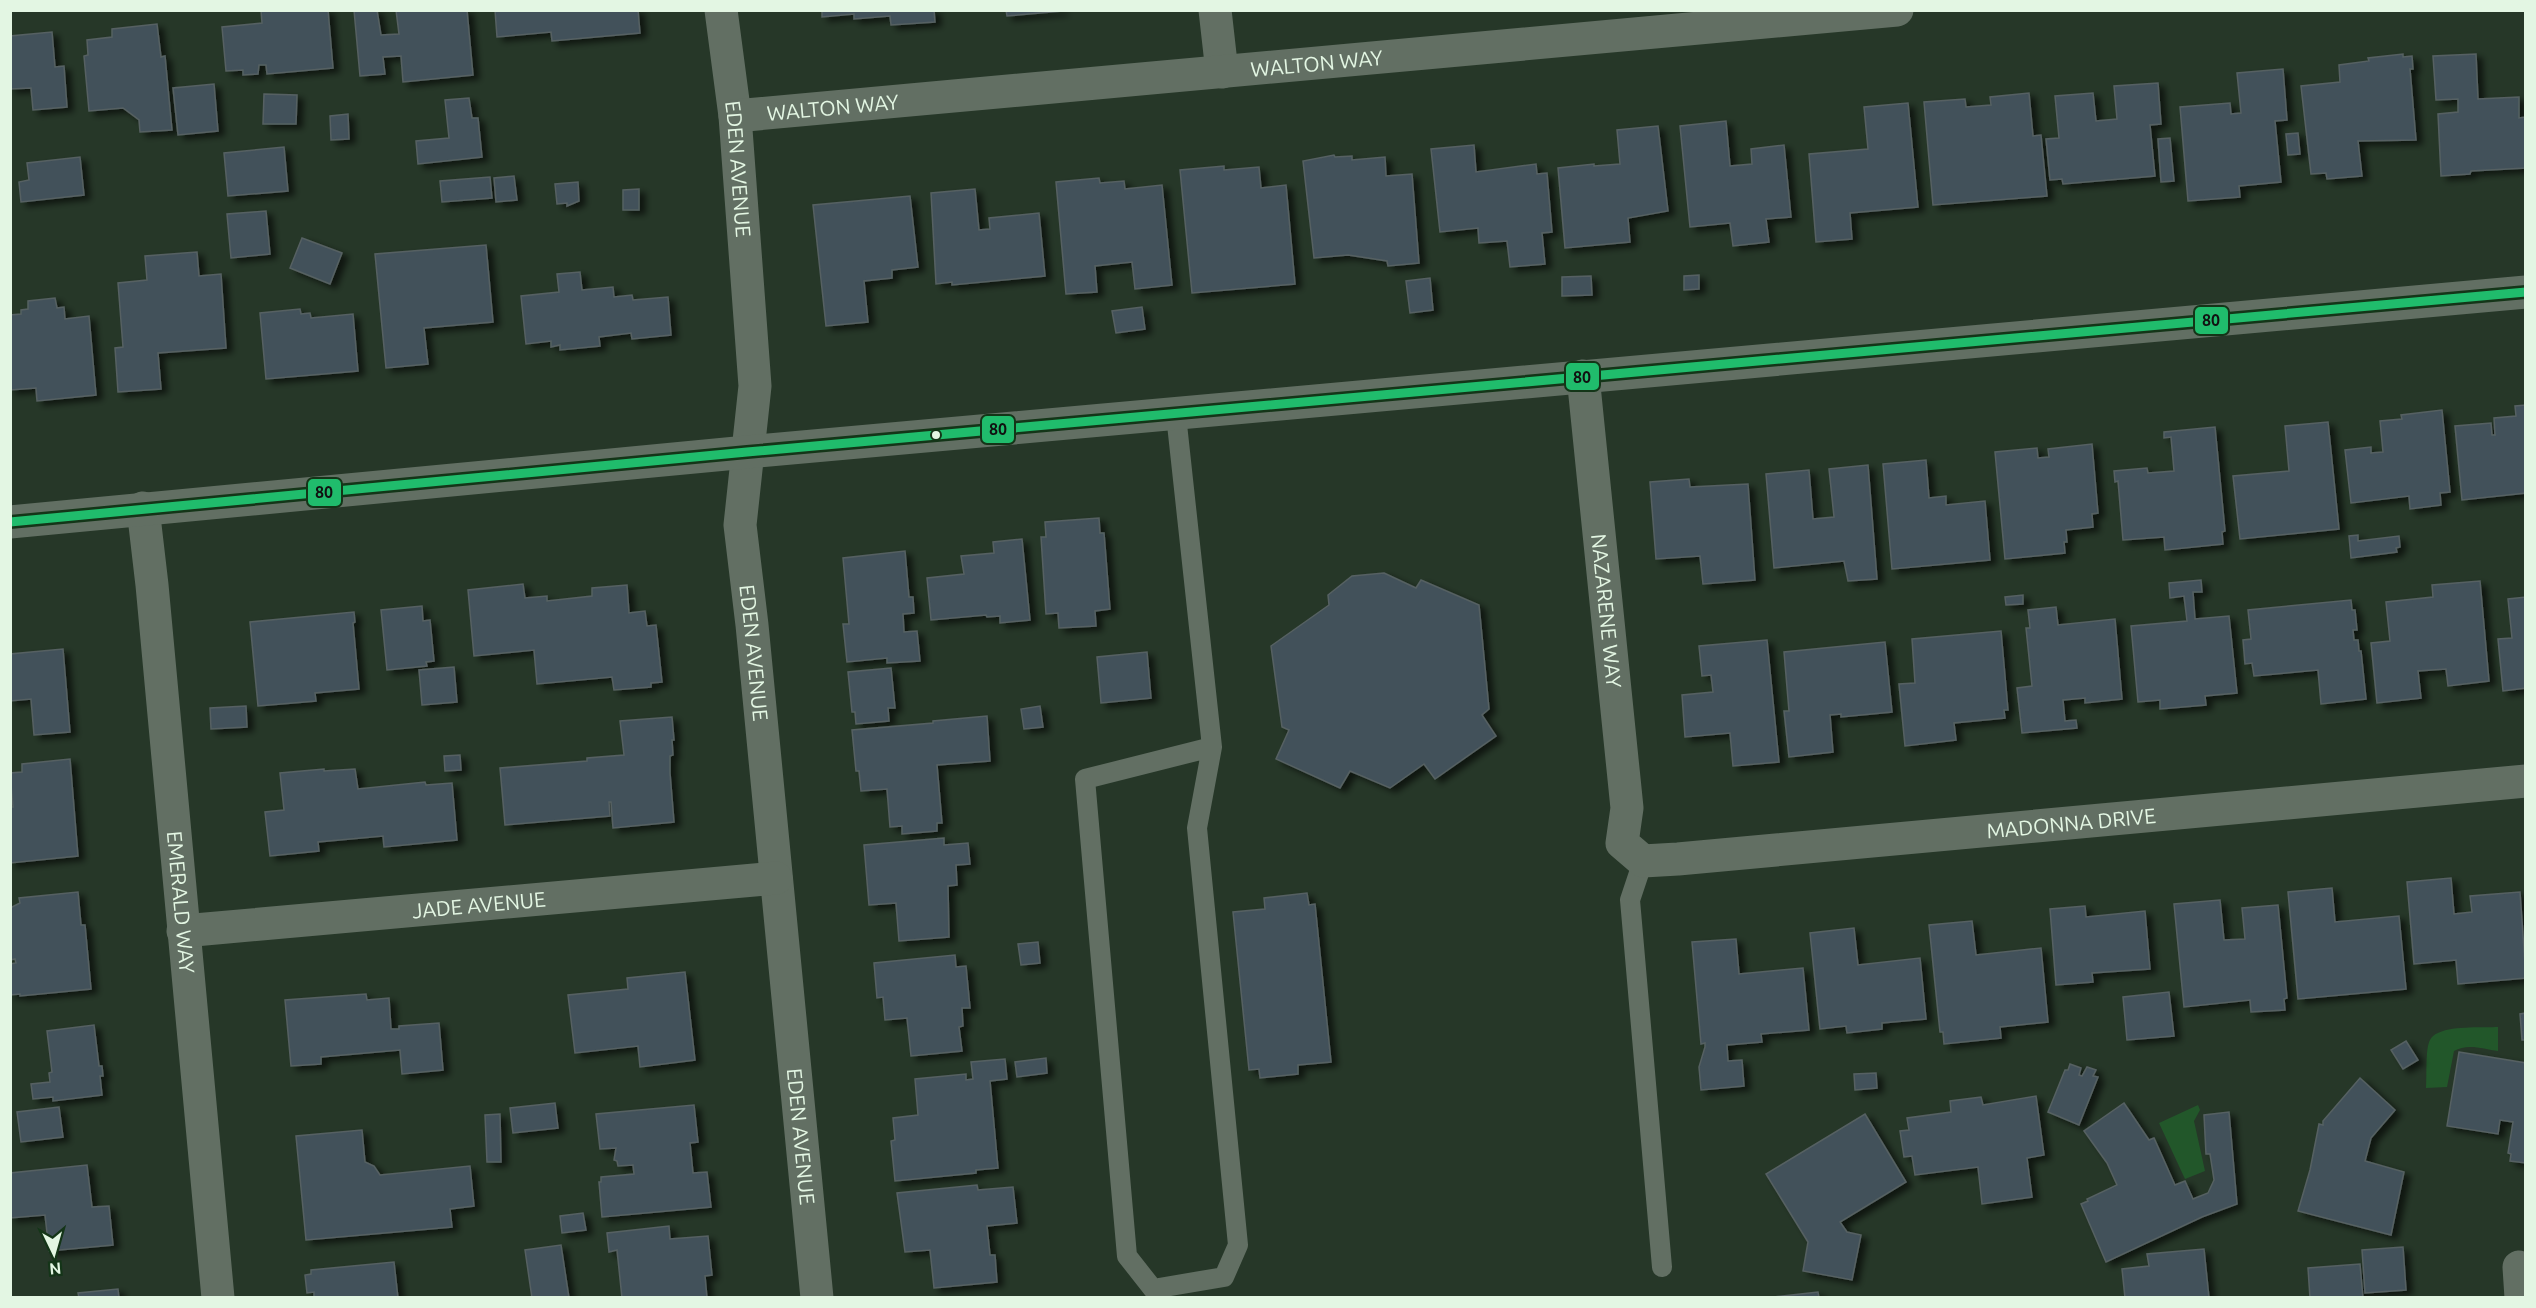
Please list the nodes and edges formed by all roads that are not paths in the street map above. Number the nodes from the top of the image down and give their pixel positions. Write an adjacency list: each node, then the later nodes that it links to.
1 (722, 10): 5 (street, EDEN AVENUE)
2 (1215, 10): 4 (street)
3 (1897, 10): 4 (street, WALTON WAY)
4 (1222, 72): 5 (street, WALTON WAY)
5 (735, 116): 9 (street, EDEN AVENUE)
6 (2526, 291): 7 (street)
7 (1583, 376): 8 (street); 14 (street, NAZARENE WAY)
8 (1176, 415): 9 (street); 12 (lane)
9 (747, 452): 10 (street); 15 (street, EDEN AVENUE)
10 (143, 508): 11 (street); 16 (street, EMERALD WAY)
11 (10, 522)
12 (1212, 747): 12 (lane)
13 (2526, 781): 14 (street, MADONNA DRIVE)
14 (1633, 852): 17 (lane)
15 (776, 878): 16 (street, JADE AVENUE); 19 (street, EDEN AVENUE)
16 (183, 932): 18 (street, EMERALD WAY)
17 (1662, 1267)
18 (218, 1298)
19 (817, 1298)

